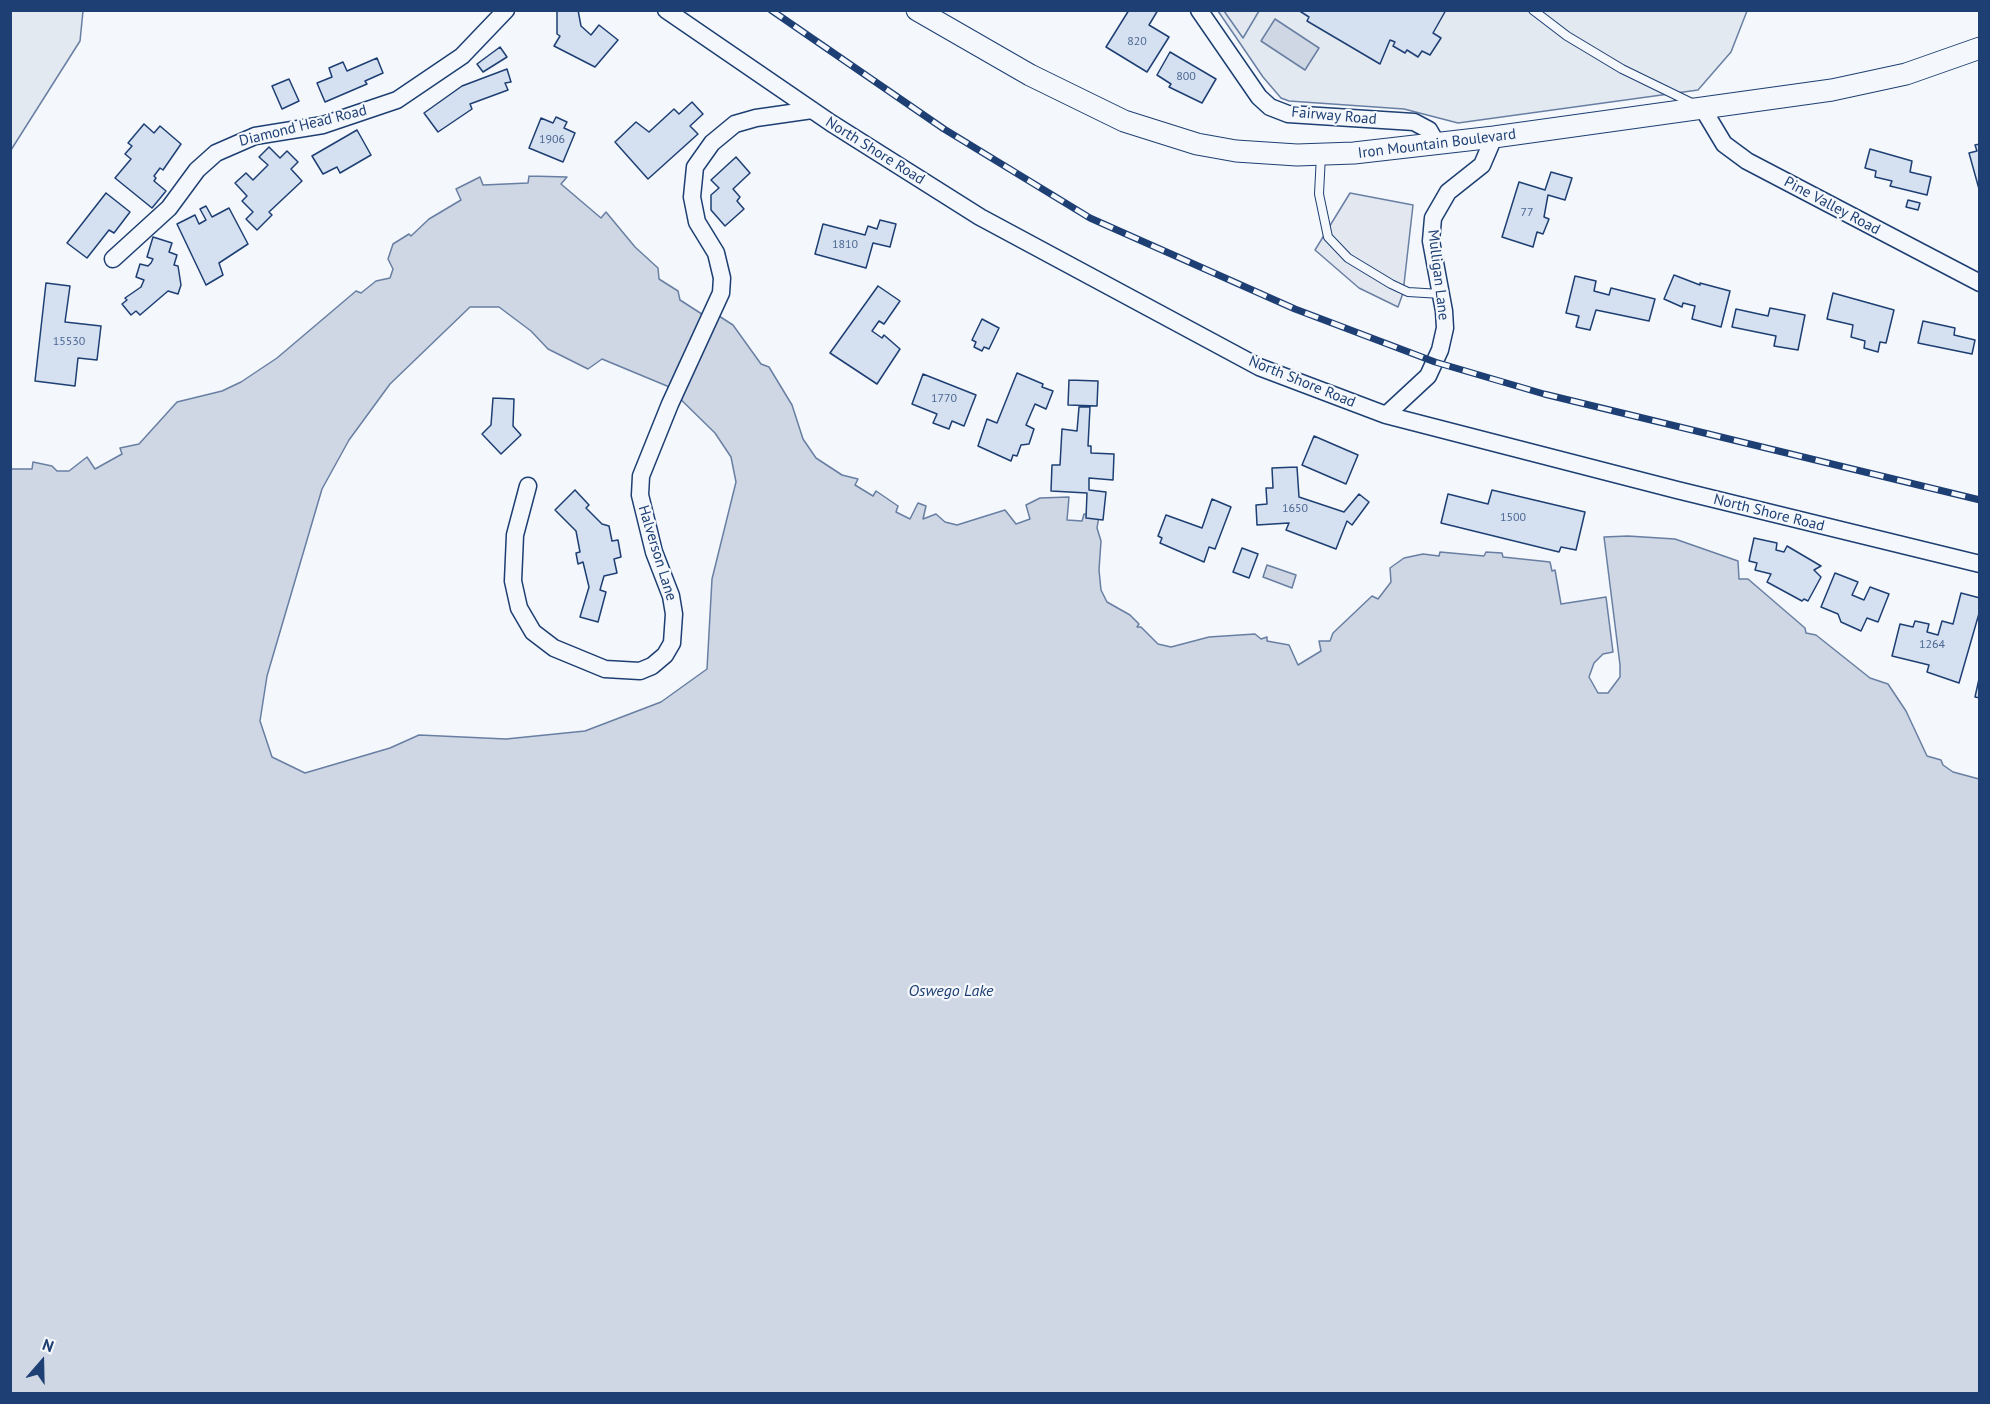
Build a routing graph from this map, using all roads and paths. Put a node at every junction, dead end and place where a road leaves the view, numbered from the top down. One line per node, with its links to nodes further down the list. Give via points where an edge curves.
1 (506, 10): 12 (street, Diamond Head Road, via 462,56 397,100 323,125 255,136 216,153 197,170 169,208)
2 (666, 10): 8 (street, North Shore Road)
3 (917, 10): 11 (street, Iron Mountain Boulevard, via 1030,75 1124,122 1236,151)
4 (1199, 10): 10 (street, Fairway Road, via 1259,97 1270,106 1288,114 1414,122 1429,130)
5 (1533, 10): 7 (lane, via 1622,69)
6 (1980, 48): 7 (street, Iron Mountain Boulevard, via 1862,84)
7 (1702, 109): 9 (street, Iron Mountain Boulevard); 13 (street, Pine Valley Road, via 1724,144 1747,161)
8 (812, 110): 15 (street, North Shore Road, via 980,217 1259,367); 16 (street, Halverson Lane, via 735,124 712,143 696,168 692,197 697,222 716,253 721,293 641,476 640,495 674,614 672,643 665,656 652,666 640,671 605,669 554,648 533,632 519,608 513,581 515,535)
9 (1494, 137): 10 (street, Iron Mountain Boulevard); 14 (street, Mulligan Lane, via 1486,159 1448,192 1432,218 1431,241)
10 (1437, 144): 11 (street, Iron Mountain Boulevard)
11 (1321, 155): 14 (lane, via 1319,194 1328,237 1348,258 1391,284 1408,292)
12 (112, 259)
13 (1980, 283)
14 (1441, 294): 15 (street, Mulligan Lane, via 1445,328 1435,362 1428,376)
15 (1386, 415): 17 (street, North Shore Road)
16 (528, 486)
17 (1980, 564)

